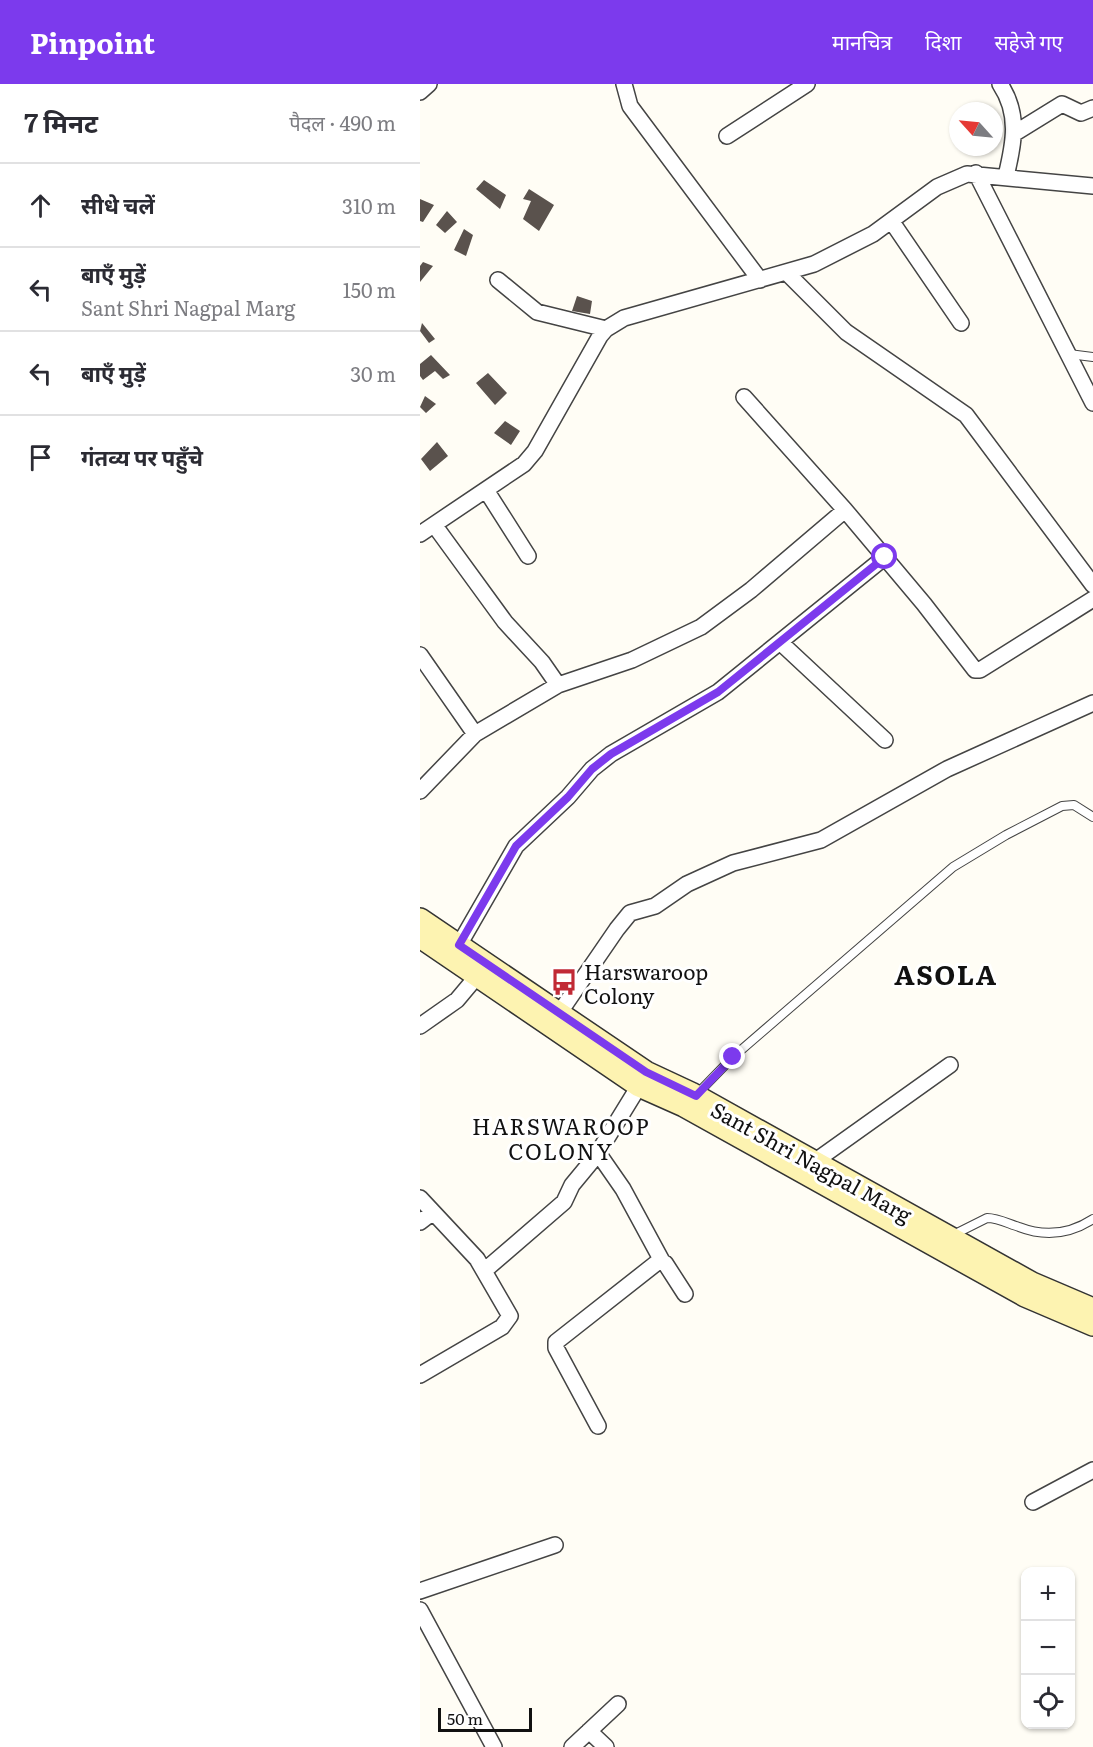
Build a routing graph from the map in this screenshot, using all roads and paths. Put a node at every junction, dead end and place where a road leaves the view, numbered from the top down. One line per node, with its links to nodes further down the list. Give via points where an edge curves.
1 (429, 84): 5 (street)
2 (624, 84): 15 (street, via 630,106)
3 (807, 84): 8 (street)
4 (1000, 84): 7 (street, via 1010,102)
5 (420, 92)
6 (1093, 108): 7 (street, via 1081,113 1062,104)
7 (1015, 133): 10 (street)
8 (727, 136)
9 (976, 173): 10 (street); 12 (street, via 937,187); 18 (street)
10 (1006, 176): 11 (street)
11 (1093, 186)
12 (892, 222): 13 (street, via 814,264); 16 (street)
13 (787, 273): 15 (street); 28 (street, via 846,332 966,415)
14 (498, 279): 17 (street, via 537,312)
15 (760, 280): 17 (street, via 644,311)
16 (961, 323)
17 (606, 329): 22 (street, via 535,451 512,474)
18 (1068, 354): 19 (lane); 21 (street)
19 (1093, 357)
20 (744, 397): 23 (street)
21 (1093, 403)
22 (486, 490): 24 (street); 26 (street)
23 (845, 510): 27 (street); 32 (street, via 701,627 632,660)
24 (435, 526): 25 (street); 32 (street, via 505,622)
25 (420, 534)
26 (528, 556)
27 (885, 557): 29 (street, via 977,670); 30 (street)
28 (1093, 585)
29 (1093, 599)
30 (781, 643): 35 (street); 40 (street, via 718,692 592,769 516,846)
31 (420, 655): 34 (street)
32 (558, 685): 34 (street)
33 (1093, 703): 42 (street, via 947,769 821,840 733,863 687,884 655,906 635,911 616,929)
34 (475, 734): 36 (street)
35 (885, 740)
36 (420, 791)
37 (1093, 818): 46 (lane, via 1074,805 1062,806 953,867 733,1057)
38 (420, 919): 40 (main road, Sant Shri Nagpal Marg)
39 (420, 937): 41 (main road, Sant Shri Nagpal Marg)
40 (459, 945): 42 (main road, Sant Shri Nagpal Marg)
41 (478, 975): 43 (street, via 457,1000); 45 (main road, Sant Shri Nagpal Marg)
42 (560, 1012): 46 (main road, Sant Shri Nagpal Marg, via 646,1072)
43 (420, 1026)
44 (950, 1065): 48 (street)
45 (639, 1086): 47 (street); 57 (main road, Sant Shri Nagpal Marg, via 684,1106 1025,1296)
46 (696, 1096): 48 (main road, Sant Shri Nagpal Marg)
47 (598, 1153): 53 (street, via 623,1189); 54 (street, via 561,1205)
48 (814, 1162): 52 (main road, Sant Shri Nagpal Marg)
49 (420, 1198): 50 (street)
50 (426, 1217): 54 (street, via 477,1259)
51 (1093, 1219): 52 (lane, via 1080,1227 1048,1234 987,1218)
52 (949, 1237): 56 (main road, Sant Shri Nagpal Marg, via 1032,1283)
53 (662, 1261): 55 (street); 59 (street, via 556,1341 556,1348)
54 (484, 1271): 58 (street, via 510,1313 508,1321)
55 (685, 1294)
56 (1093, 1309)
57 (1093, 1325)
58 (420, 1375)
59 (598, 1426)
60 (1093, 1470): 61 (street)
61 (1033, 1502)
62 (555, 1545): 63 (street)
63 (420, 1591)
64 (420, 1610): 67 (street)
65 (618, 1704): 66 (street)
66 (589, 1731): 68 (street); 69 (street)
67 (494, 1747)
68 (572, 1747)
69 (606, 1747)

